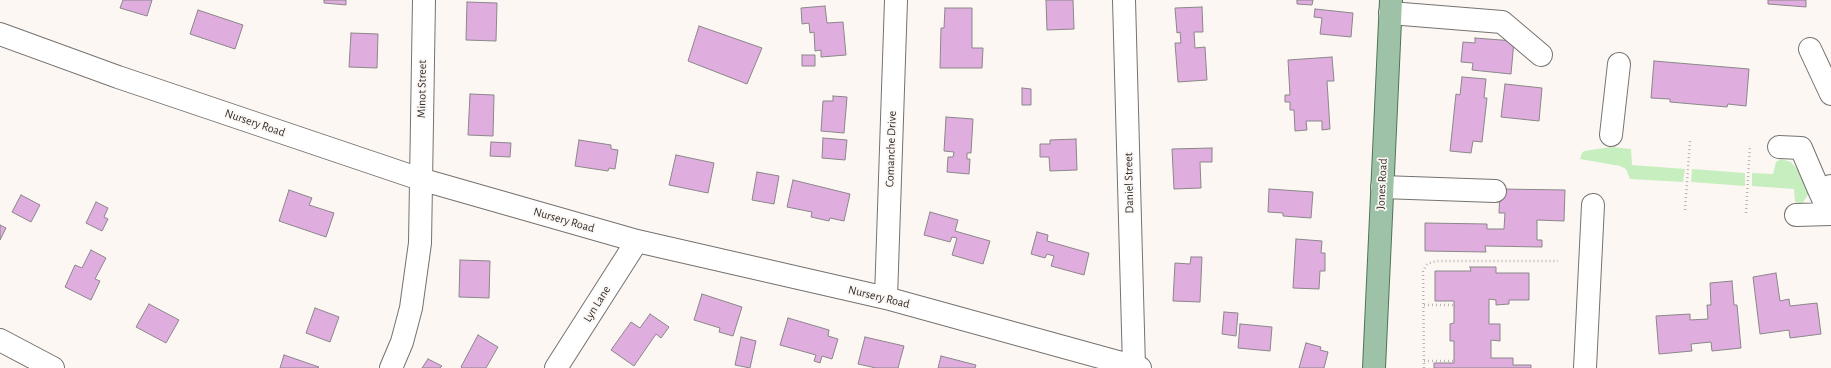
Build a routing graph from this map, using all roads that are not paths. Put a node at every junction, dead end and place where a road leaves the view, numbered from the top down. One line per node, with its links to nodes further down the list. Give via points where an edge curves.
1 (424, 0): 12 (street, Minot Street)
2 (896, 0): 20 (street, Comanche Drive)
3 (1124, 0): 22 (street, Daniel Street)
4 (1391, 6): 7 (street, via 1502,22); 13 (main road, Jones Road)
5 (0, 34): 12 (street, Nursery Road, via 126,80)
6 (1810, 49): 9 (street)
7 (1541, 55)
8 (1619, 64): 10 (street)
9 (1831, 94)
10 (1611, 135)
11 (1780, 147): 14 (street, via 1801,148)
12 (420, 179): 19 (street, Nursery Road); 24 (street, Minot Street, via 420,243 414,292 402,342)
13 (1382, 186): 15 (street); 26 (main road, Jones Road)
14 (1825, 188): 18 (street)
15 (1495, 191)
16 (1593, 205): 27 (street)
17 (1796, 215): 18 (street)
18 (1831, 215)
19 (637, 241): 20 (street, Nursery Road); 25 (street, Lyn Lane)
20 (886, 298): 22 (street, Nursery Road)
21 (0, 340): 23 (street)
22 (1137, 367)
23 (53, 368)
24 (391, 368)
25 (556, 368)
26 (1374, 368)
27 (1585, 368)

